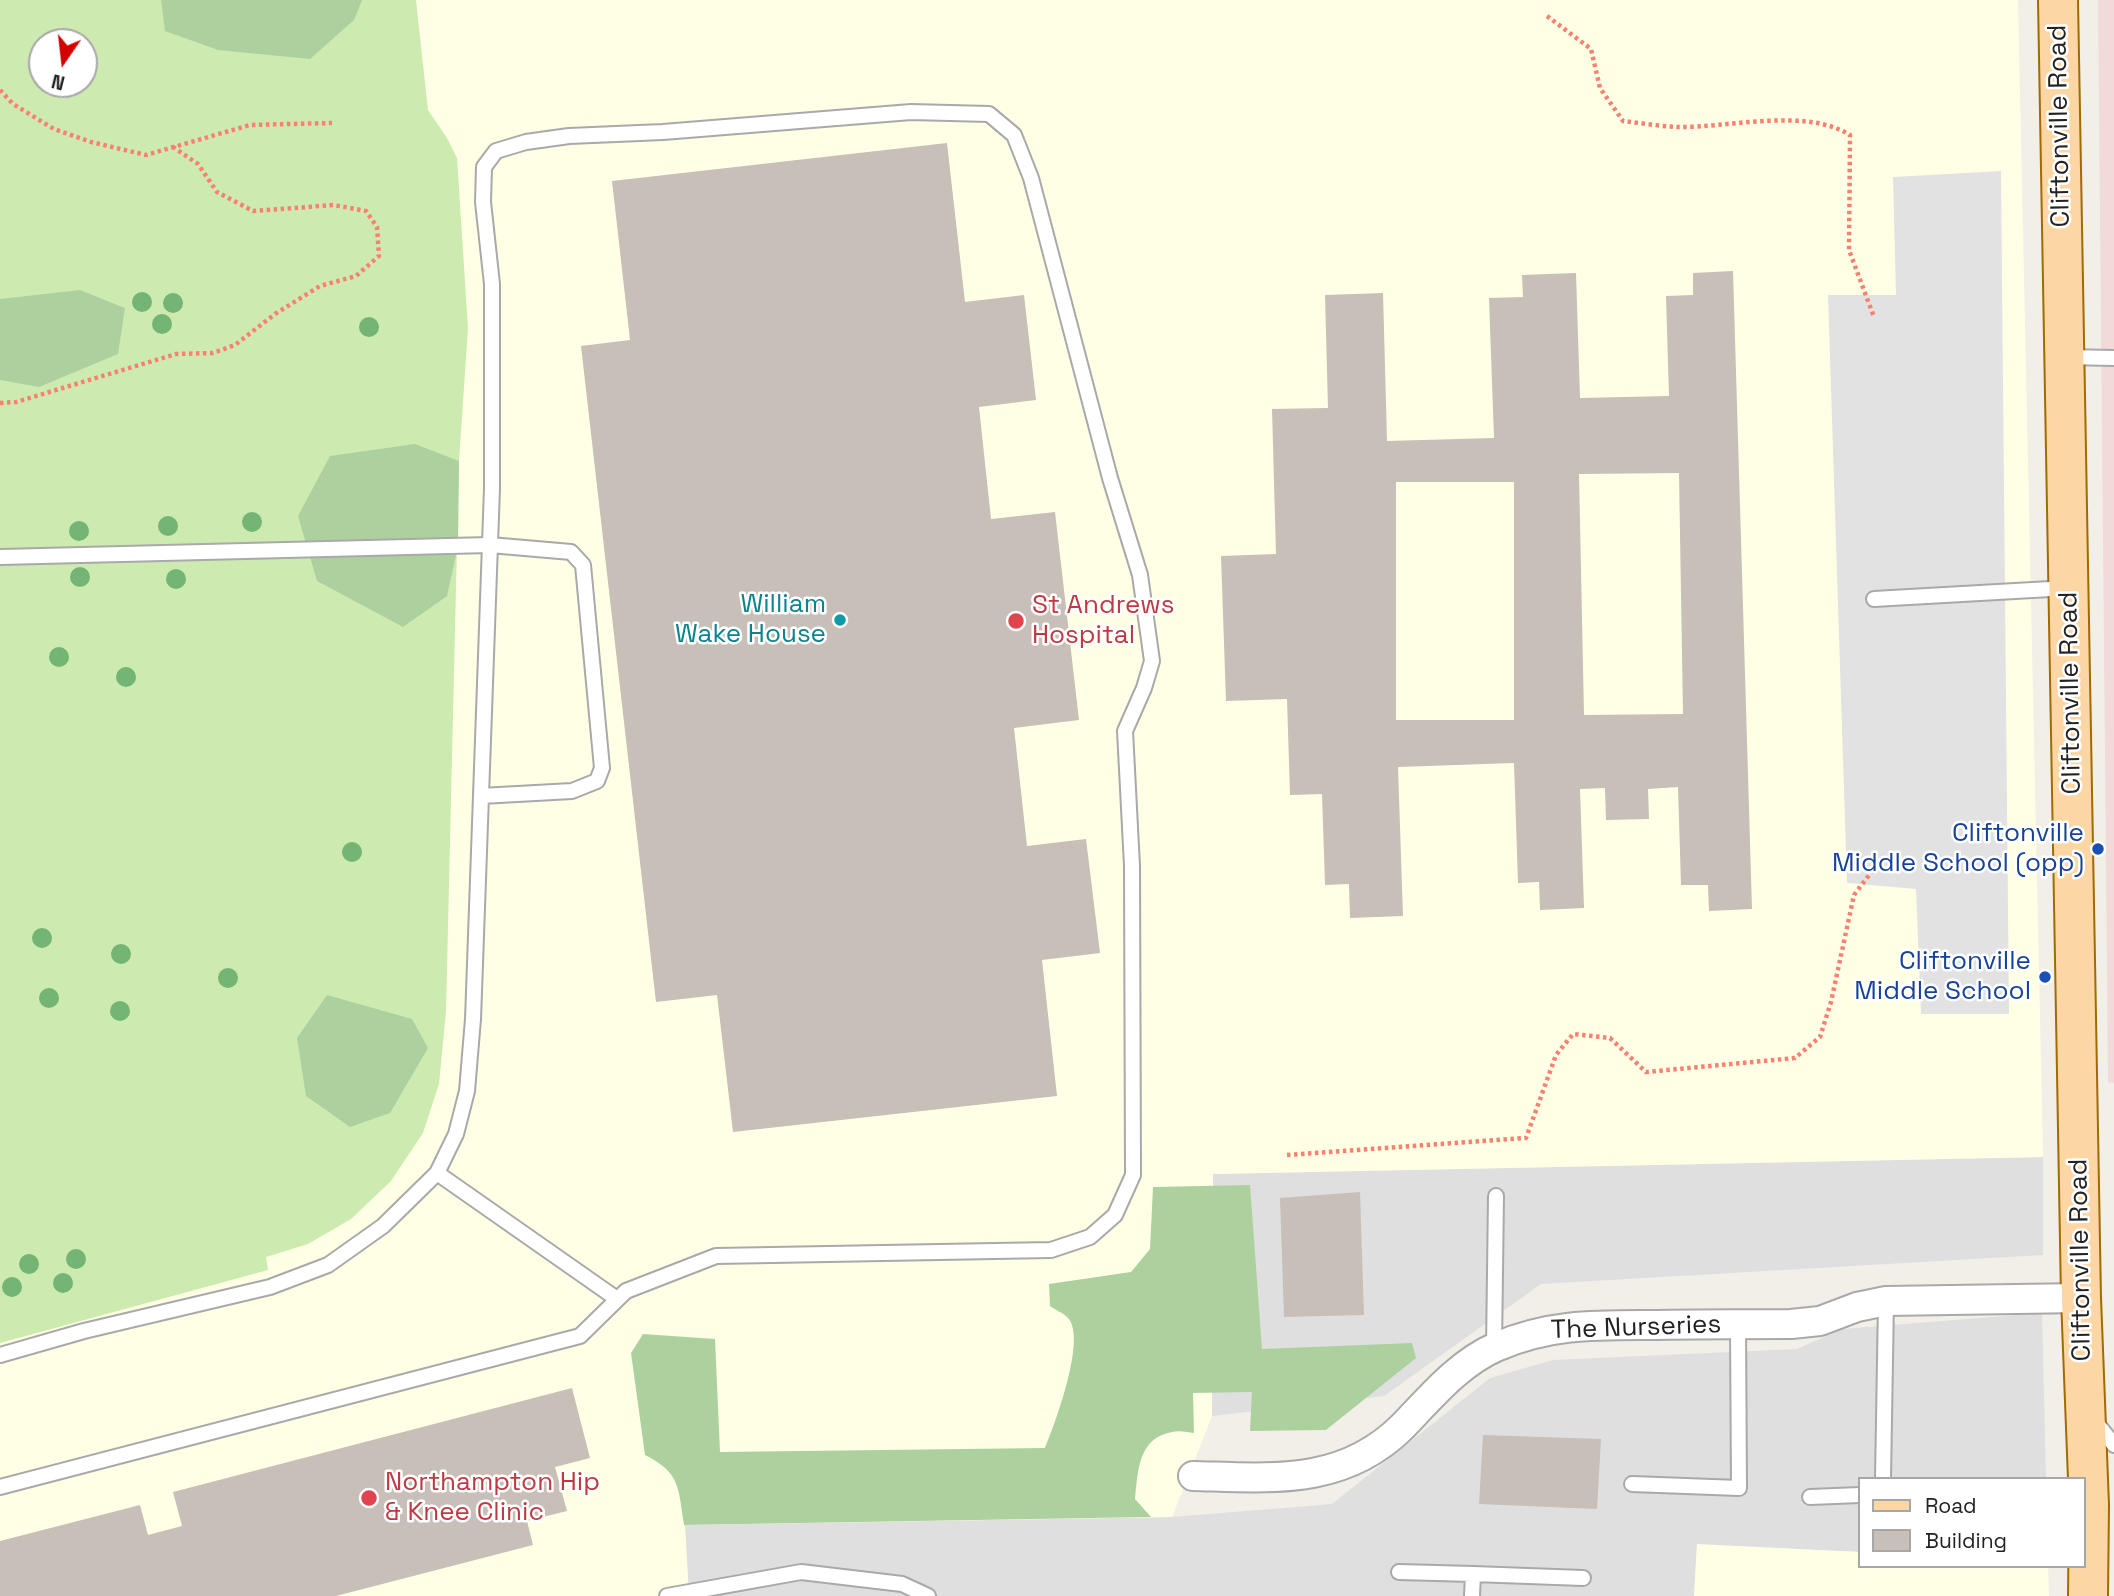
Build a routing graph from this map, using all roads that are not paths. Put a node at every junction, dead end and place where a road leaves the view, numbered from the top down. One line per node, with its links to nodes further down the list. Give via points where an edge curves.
1 (2059, 0): 2 (main road, Cliftonville Road)
2 (2064, 357): 3 (lane); 6 (main road, Cliftonville Road)
3 (2114, 358)
4 (490, 545): 5 (lane); 8 (lane); 8 (lane, via 571,552 583,565 602,768 597,780 572,791); 12 (lane, via 492,284 483,202 484,167 496,151 569,136 911,112 989,114 1014,135 1031,178 1118,509 1140,575 1152,661 1125,731 1132,866 1133,1174 1115,1215 1090,1237 1051,1250 716,1256 626,1291)
5 (0, 557)
6 (2069, 588): 7 (lane); 11 (main road, Cliftonville Road)
7 (1874, 599)
8 (481, 796): 9 (lane, via 467,1091 456,1134)
9 (437, 1173): 12 (lane); 16 (lane, via 383,1226 328,1265 270,1287)
10 (1496, 1196): 15 (lane)
11 (2081, 1298): 13 (street, The Nurseries); 17 (main road, Cliftonville Road)
12 (617, 1299): 22 (lane, via 580,1336)
13 (1885, 1301): 14 (street, The Nurseries, via 1821,1321); 20 (lane)
14 (1738, 1324): 15 (street, The Nurseries, via 1573,1325 1535,1332); 21 (lane, via 1739,1488)
15 (1494, 1348): 19 (street, The Nurseries, via 1471,1361 1370,1454 1343,1466 1278,1478)
16 (0, 1355)
17 (2085, 1409): 18 (lane); 31 (main road, Cliftonville Road, via 2095,1506)
18 (2114, 1446)
19 (1193, 1476)
20 (1883, 1477)
21 (1632, 1484)
22 (0, 1487)
23 (1858, 1495): 24 (lane)
24 (1810, 1497)
25 (1399, 1572): 26 (lane)
26 (1473, 1574): 27 (lane); 30 (lane)
27 (1583, 1578)
28 (667, 1596): 29 (lane, via 801,1572 902,1584)
29 (928, 1596)
30 (1472, 1596)
31 (2088, 1596)

